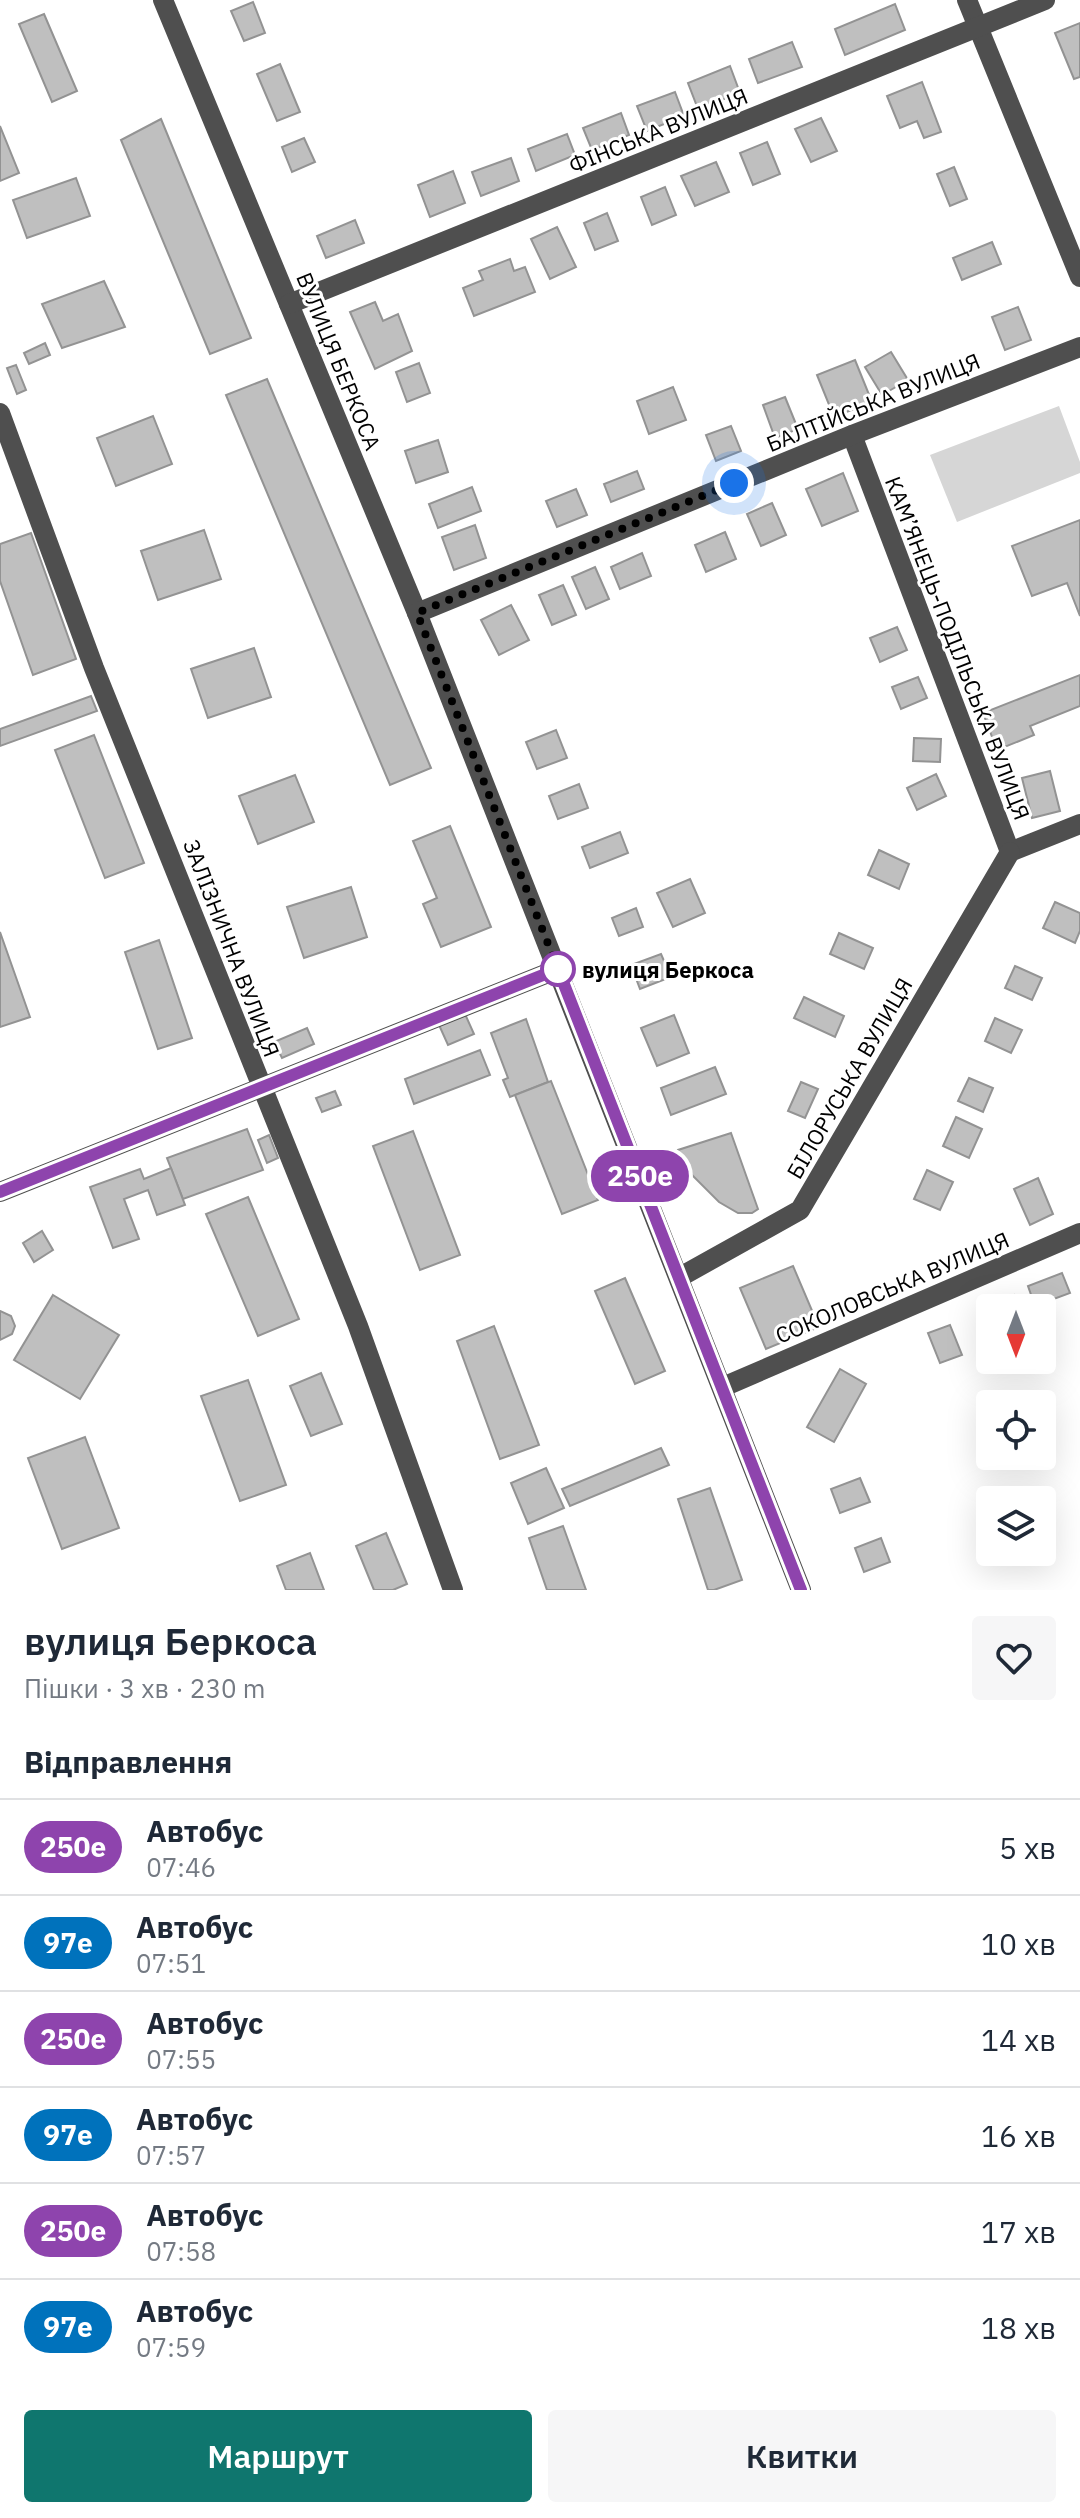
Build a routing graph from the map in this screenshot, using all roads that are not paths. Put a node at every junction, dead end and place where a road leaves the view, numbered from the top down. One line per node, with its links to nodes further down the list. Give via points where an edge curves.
1 (967, 0): 4 (street)
2 (1045, 0): 4 (street, ФІНСЬКА ВУЛИЦЯ)
3 (166, 1): 6 (street, ВУЛИЦЯ БЕРКОСА)
4 (978, 28): 5 (street); 6 (street, ФІНСЬКА ВУЛИЦЯ)
5 (1080, 277)
6 (289, 304): 10 (street, ВУЛИЦЯ БЕРКОСА)
7 (1080, 347): 9 (street, БАЛТІЙСЬКА ВУЛИЦЯ)
8 (0, 413): 14 (street, ЗАЛІЗНИЧНА ВУЛИЦЯ, via 94,668)
9 (852, 435): 10 (street, БАЛТІЙСЬКА ВУЛИЦЯ); 12 (street, КАМ’ЯНЕЦЬ-ПОДІЛЬСЬКА ВУЛИЦЯ)
10 (417, 613): 13 (street, ВУЛИЦЯ БЕРКОСА)
11 (1080, 824): 12 (street, КАМ’ЯНЕЦЬ-ПОДІЛЬСЬКА ВУЛИЦЯ)
12 (1010, 852): 17 (street, БІЛОРУСЬКА ВУЛИЦЯ, via 800,1210)
13 (558, 969): 14 (street); 17 (street, ВУЛИЦЯ БЕРКОСА)
14 (261, 1089): 15 (street); 19 (street, ЗАЛІЗНИЧНА ВУЛИЦЯ, via 358,1326)
15 (0, 1192)
16 (1080, 1233): 18 (street, СОКОЛОВСЬКА ВУЛИЦЯ)
17 (680, 1277): 18 (street, ВУЛИЦЯ БЕРКОСА)
18 (723, 1387): 20 (street, ВУЛИЦЯ БЕРКОСА)
19 (453, 1590)
20 (801, 1590)

